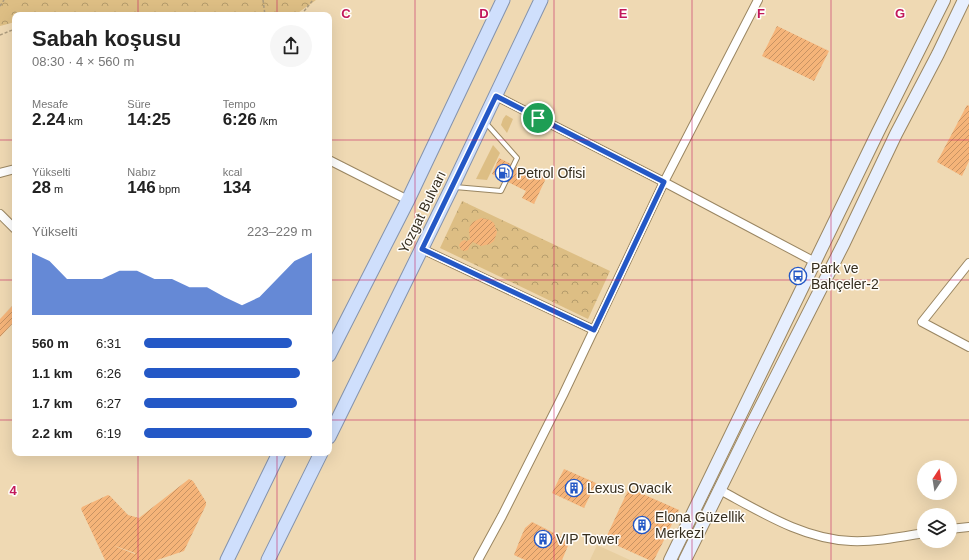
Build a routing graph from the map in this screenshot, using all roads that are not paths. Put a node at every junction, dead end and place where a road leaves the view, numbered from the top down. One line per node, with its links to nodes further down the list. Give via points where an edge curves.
1 (503, 0): 13 (main road, Yozgat Bulvarı)
2 (541, 0): 6 (main road, Yozgat Bulvarı)
3 (758, 0): 11 (street)
4 (944, 0): 17 (main road)
5 (964, 0): 25 (main road)
6 (496, 96): 7 (main road, Yozgat Bulvarı); 11 (street)
7 (484, 121): 12 (main road, Yozgat Bulvarı); 12 (lane, via 517,158 501,191)
8 (332, 162): 13 (street)
9 (12, 170): 10 (street)
10 (0, 173)
11 (664, 182): 17 (street); 19 (street)
12 (452, 187): 16 (main road, Yozgat Bulvarı)
13 (408, 200): 21 (main road, Yozgat Bulvarı)
14 (0, 214): 15 (street)
15 (12, 226)
16 (422, 249): 19 (street); 22 (main road, Yozgat Bulvarı)
17 (815, 262): 32 (main road)
18 (969, 263): 20 (street, via 922,322)
19 (594, 330): 31 (street, via 549,424)
20 (969, 347)
21 (332, 349)
22 (332, 431)
23 (278, 456): 29 (main road)
24 (320, 456): 30 (main road)
25 (720, 490): 28 (street, via 785,524 818,537 852,541); 33 (main road)
26 (969, 527): 27 (street)
27 (957, 529)
28 (917, 534)
29 (227, 560)
30 (268, 560)
31 (478, 560)
32 (670, 560)
33 (685, 560)

